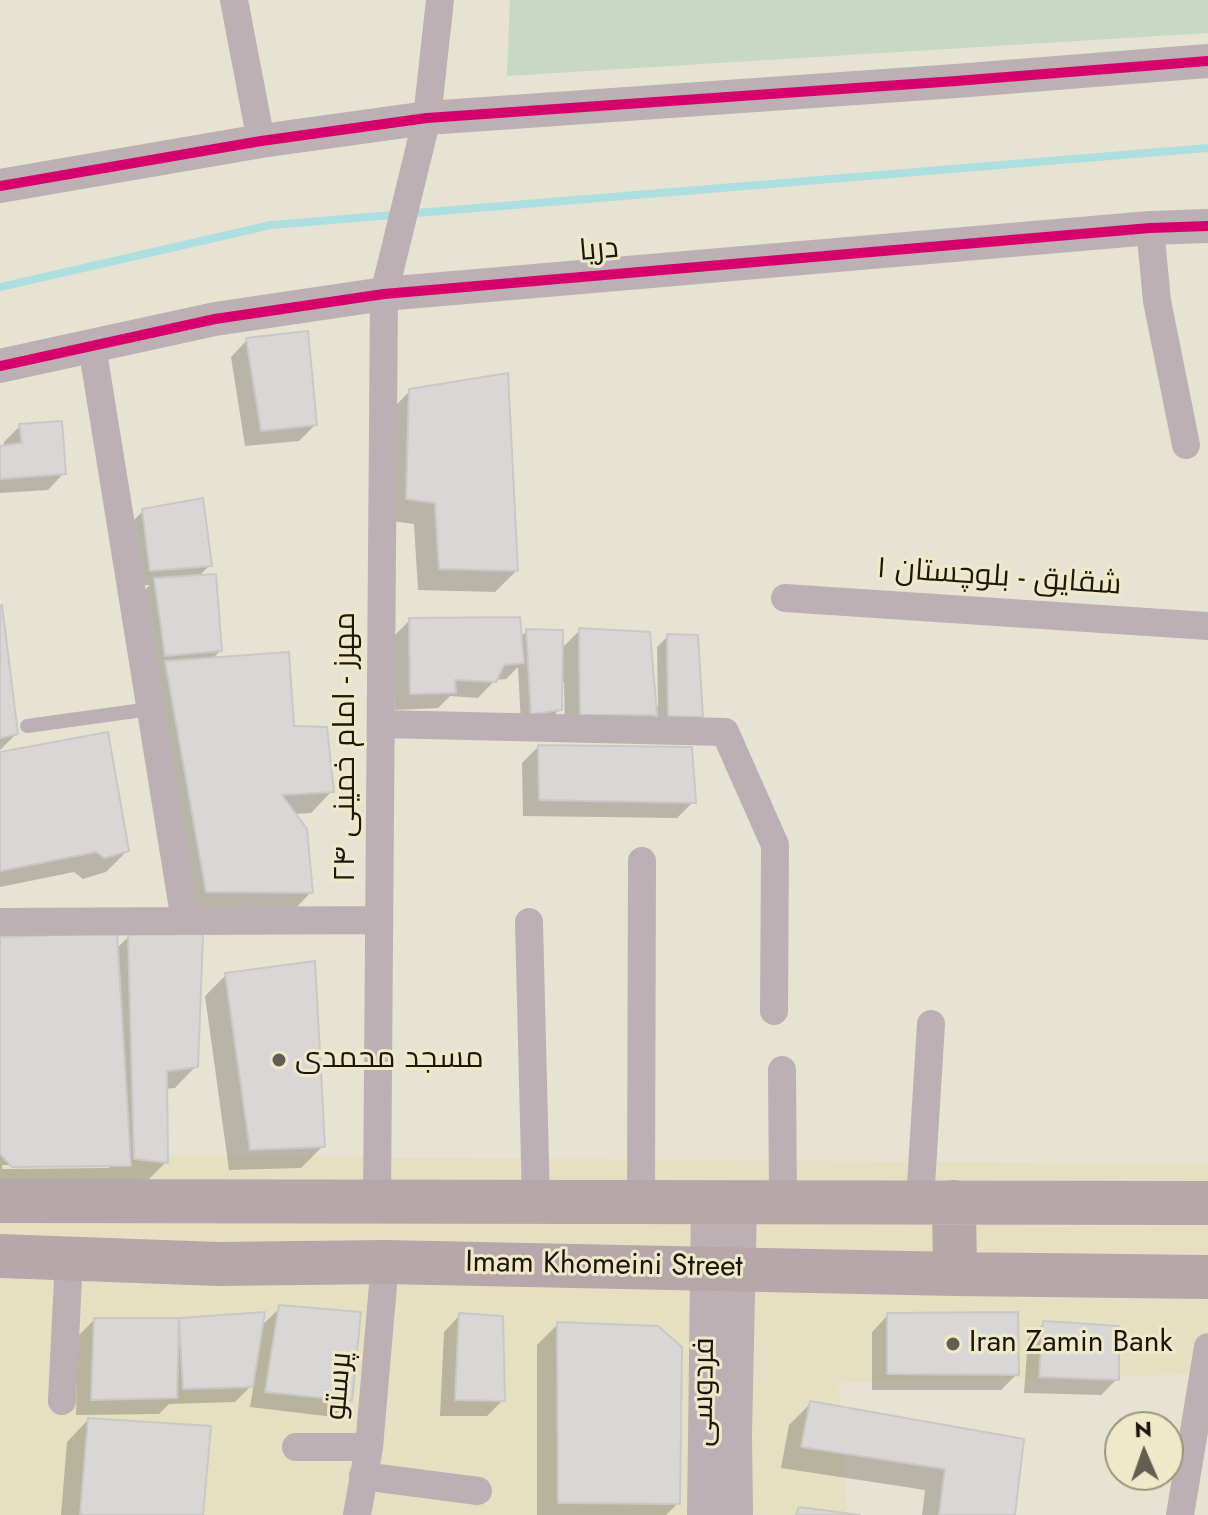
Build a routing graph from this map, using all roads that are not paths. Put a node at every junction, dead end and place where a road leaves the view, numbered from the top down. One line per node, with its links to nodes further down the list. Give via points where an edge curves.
1 (234, 0): 5 (street)
2 (440, 0): 4 (street, مهرز - امام خمینی ۲۴)
3 (1208, 61): 4 (street)
4 (427, 118): 5 (street); 9 (street, مهرز - امام خمینی ۲۴)
5 (261, 141): 6 (street)
6 (0, 186)
7 (1208, 226): 8 (street, دریا)
8 (1150, 228): 9 (street, دریا); 12 (street, via 1157,301)
9 (384, 294): 10 (street, دریا, via 215,319); 16 (street, مهرز - امام خمینی ۲۴)
10 (92, 346): 11 (street, دریا); 15 (street)
11 (0, 366)
12 (1186, 445)
13 (785, 598): 14 (street, شقایق - بلوچستان ۱)
14 (1208, 626)
15 (150, 709): 17 (lane); 20 (street)
16 (381, 724): 19 (street, مهرز - امام خمینی ۲۴); 23 (street, via 725,732 775,845)
17 (27, 726)
18 (642, 861): 29 (street)
19 (379, 920): 20 (street); 27 (street, مهرز - امام خمینی ۲۴)
20 (185, 921): 21 (street)
21 (0, 922)
22 (529, 922): 28 (street)
23 (774, 1011)
24 (931, 1024): 30 (street)
25 (782, 1070): 32 (street)
26 (0, 1201): 27 (main road, Imam Khomeini Street)
27 (377, 1201): 28 (main road, Imam Khomeini Street)
28 (536, 1202): 29 (main road, Imam Khomeini Street)
29 (641, 1202): 31 (main road, Imam Khomeini Street)
30 (937, 1202): 32 (main road, Imam Khomeini Street); 33 (main road, Imam Khomeini Street); 38 (main road)
31 (724, 1203): 32 (main road, Imam Khomeini Street); 37 (street)
32 (783, 1203)
33 (1208, 1203)
34 (0, 1256): 35 (main road, Imam Khomeini Street)
35 (69, 1258): 36 (main road, Imam Khomeini Street, via 218,1264); 41 (street)
36 (385, 1262): 37 (main road, Imam Khomeini Street); 43 (street, پرستو)
37 (723, 1268): 38 (main road, Imam Khomeini Street); 47 (street, فردوسی, via 704,1433); 48 (street, فردوسی)
38 (955, 1274): 39 (main road, Imam Khomeini Street)
39 (1208, 1277)
40 (1208, 1347): 49 (street)
41 (62, 1401)
42 (296, 1447): 43 (street)
43 (369, 1447): 44 (street, پرستو)
44 (363, 1476): 45 (street); 46 (street, پرستو)
45 (478, 1491)
46 (357, 1515)
47 (704, 1515)
48 (736, 1515)
49 (1180, 1515)

